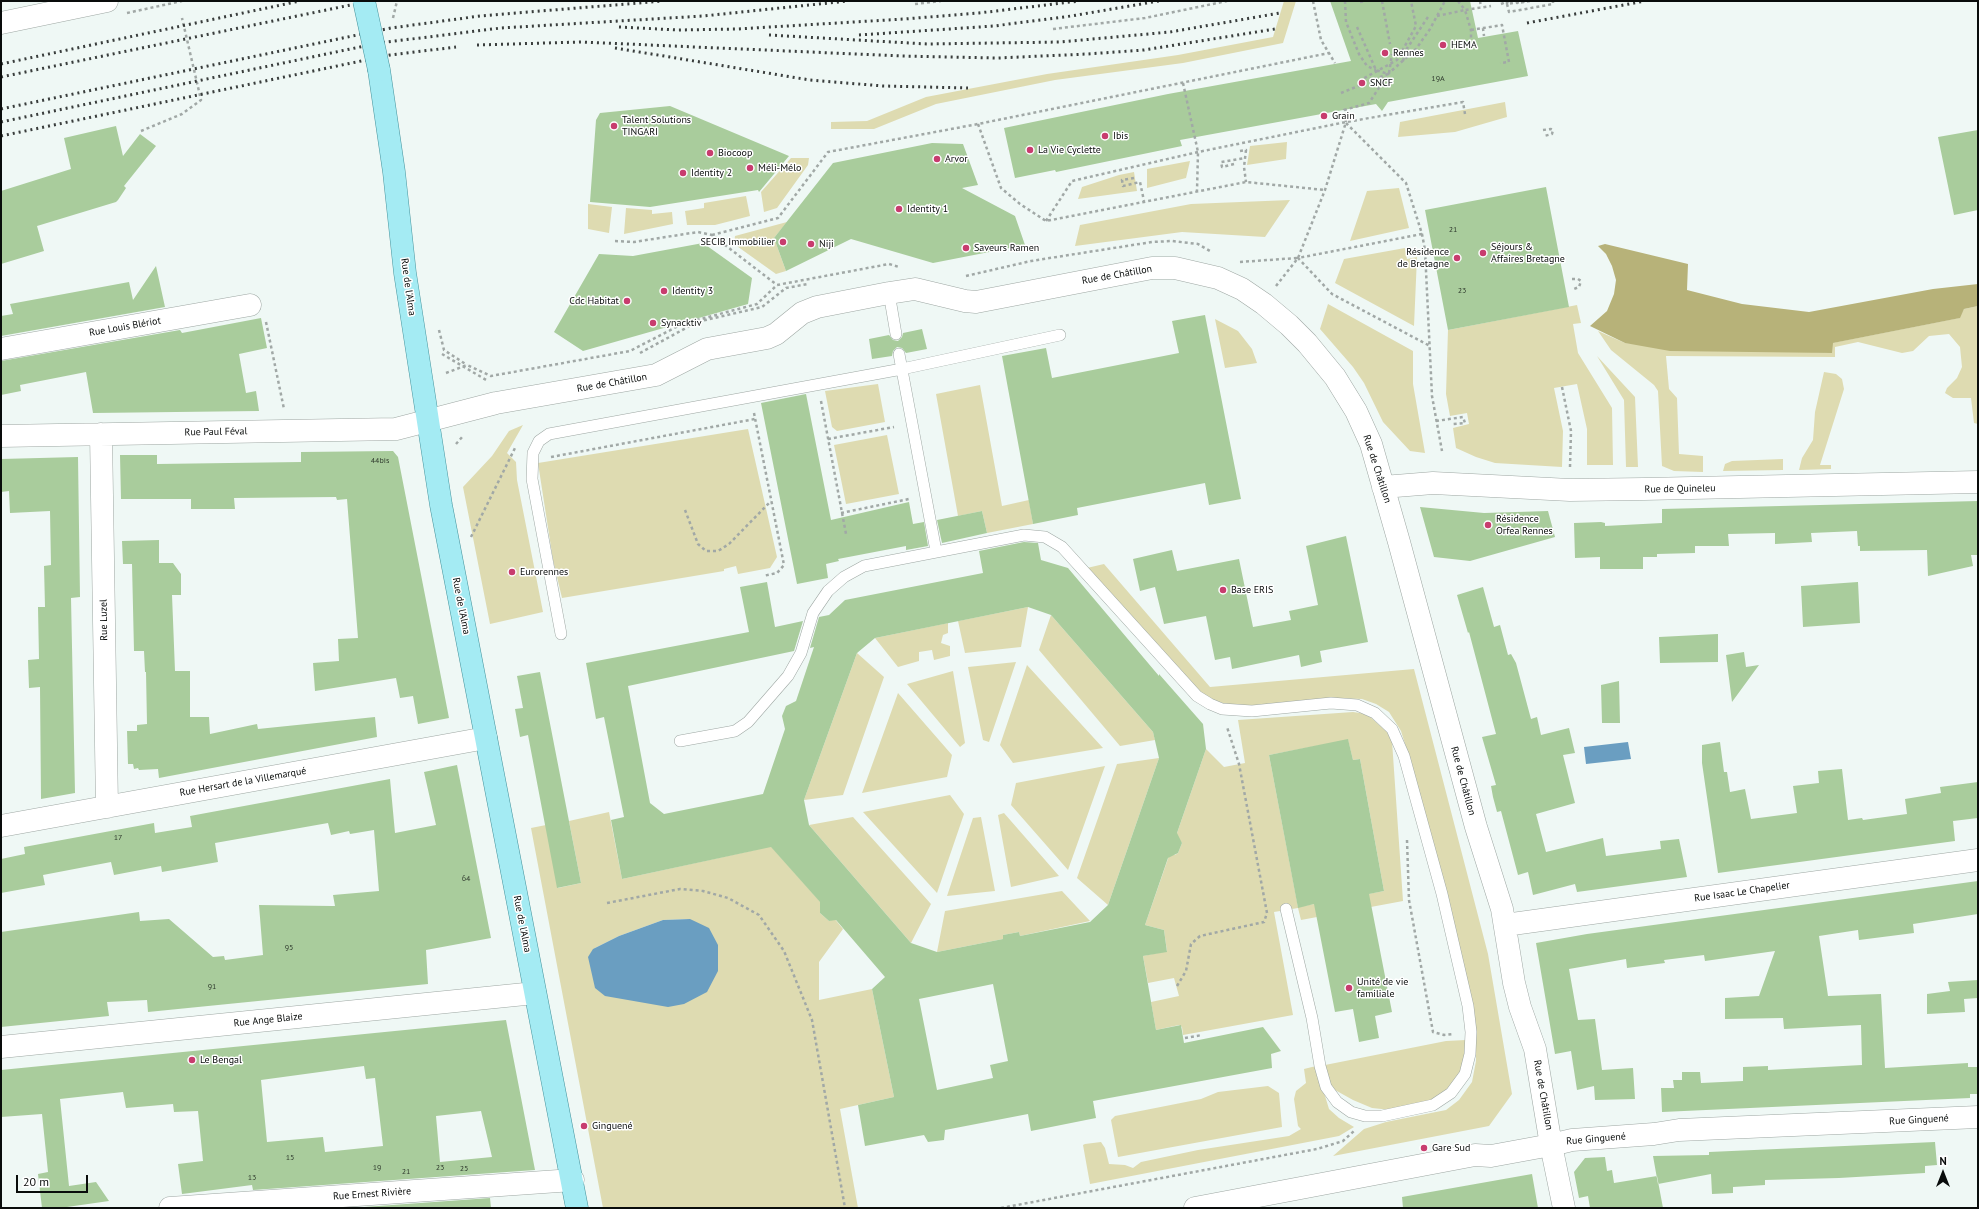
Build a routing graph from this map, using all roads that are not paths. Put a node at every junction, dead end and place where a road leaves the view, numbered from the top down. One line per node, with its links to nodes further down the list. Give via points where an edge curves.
1 (107, 1): 3 (street)
2 (364, 1): 11 (main road, Rue de l'Alma, bridge, via 379,70 405,273)
3 (9, 21)
4 (889, 293): 6 (lane); 11 (street, Rue de Châtillon, via 816,307 802,313 767,338 707,349 656,375 496,402); 15 (street, Rue de Châtillon, via 915,288 976,302 1152,268 1175,268 1218,278 1242,288 1289,325 1335,377 1356,410)
5 (250, 305): 8 (street, Rue Louis Blériot)
6 (896, 334)
7 (1060, 335): 10 (lane)
8 (1, 349)
9 (899, 354): 10 (lane)
10 (902, 369): 16 (lane); 17 (lane, via 549,434 539,441 533,453 532,479)
11 (429, 421): 12 (street, Rue Paul Féval, via 396,428); 18 (main road, Rue de l'Alma, via 434,465)
12 (101, 434): 13 (street, Rue Paul Féval); 20 (street, Rue Luzel)
13 (1, 436)
14 (1978, 482): 15 (street, Rue de Quineleu, via 1570,490 1433,483)
15 (1383, 487): 24 (street, Rue de Châtillon)
16 (936, 551): 19 (lane, via 864,566 844,577 828,591 813,613 801,653 788,676 748,722 735,731); 23 (lane, via 1024,535 1045,537 1062,547 1197,696 1222,709 1252,711 1331,703 1357,705 1375,713 1392,729 1404,756 1442,894 1468,1006 1470,1054 1465,1074 1452,1093 1433,1105 1382,1116 1365,1116 1351,1112 1337,1102 1326,1087)
17 (561, 634)
18 (486, 738): 20 (street, Rue Hersart de la Villemarqué); 25 (main road, Rue de l'Alma)
19 (680, 741)
20 (107, 807): 21 (street, Rue Hersart de la Villemarqué)
21 (1, 826)
22 (1978, 860): 24 (street, Rue Isaac Le Chapelier)
23 (1286, 910)
24 (1505, 925): 28 (street, Rue de Châtillon, via 1514,983 1534,1049)
25 (535, 993): 26 (street, Rue Ange Blaize); 29 (main road, Rue de l'Alma)
26 (1, 1047)
27 (1978, 1117): 28 (street, Rue Ginguené, via 1679,1130 1572,1140)
28 (1551, 1145): 32 (street, Rue Ginguené, via 1491,1156 1475,1155); 33 (street, Rue de Châtillon)
29 (574, 1180): 30 (street, Rue Ernest Rivière); 31 (main road, Rue de l'Alma)
30 (170, 1208)
31 (578, 1208)
32 (1195, 1208)
33 (1564, 1208)

